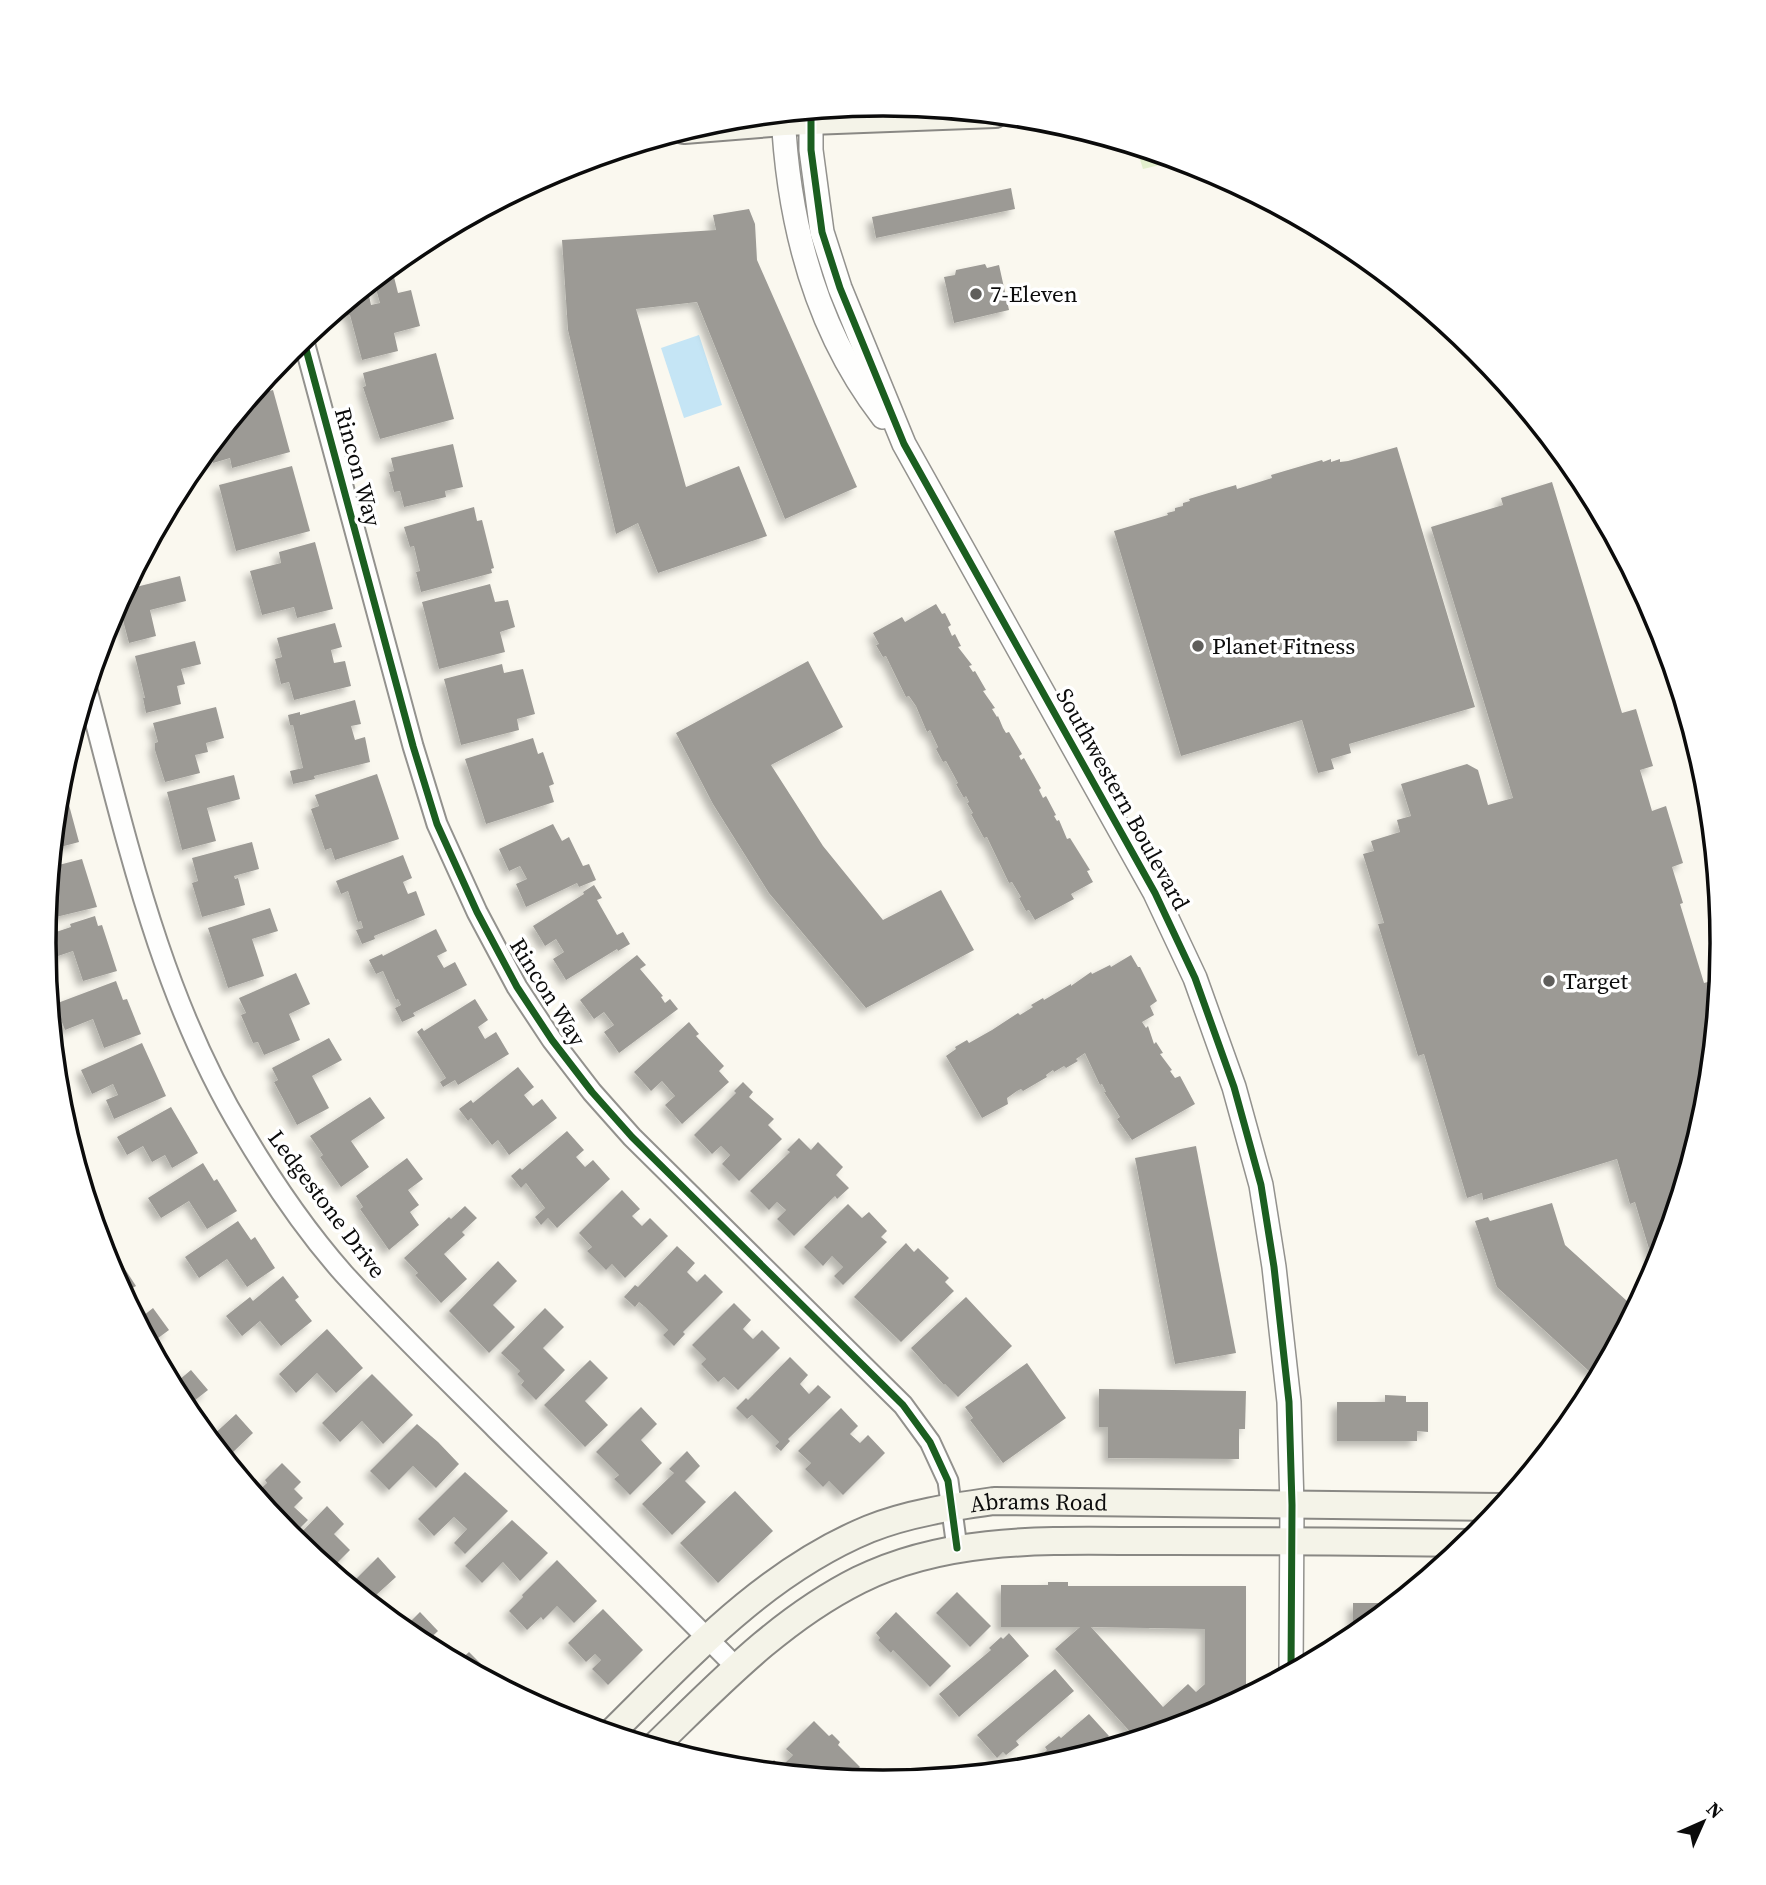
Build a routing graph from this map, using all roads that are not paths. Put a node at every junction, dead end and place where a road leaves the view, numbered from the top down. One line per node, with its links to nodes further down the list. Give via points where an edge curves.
1 (811, 119): 4 (street, Southwestern Boulevard, via 822,232)
2 (783, 122): 4 (street, Southwestern Boulevard, via 795,223 815,295 840,352)
3 (306, 350): 7 (street, Rincon Way, via 437,824 512,976 552,1040 632,1137 903,1405 930,1442 948,1481)
4 (904, 444): 6 (street, Southwestern Boulevard, via 1155,893 1195,978 1234,1087 1261,1185 1289,1402)
5 (91, 705): 14 (street, Ledgestone Drive, via 148,918 175,989 242,1131 288,1201 342,1272 401,1334)
6 (1292, 1505): 7 (main road, Abrams Road, via 994,1501); 8 (main road, Abrams Road); 9 (street, Southwestern Boulevard)
7 (952, 1507): 11 (street, Rincon Way); 12 (main road, Abrams Road, via 871,1528)
8 (1487, 1507)
9 (1291, 1541): 10 (main road, Abrams Road); 11 (main road, Abrams Road, via 1030,1542); 15 (street, Southwestern Boulevard)
10 (1451, 1543)
11 (957, 1548): 13 (main road, Abrams Road, via 893,1566)
12 (820, 1553): 13 (main road); 14 (main road, Abrams Road, via 758,1594)
13 (838, 1591): 16 (main road, Abrams Road, via 781,1629)
14 (708, 1638): 16 (street, Ledgestone Drive); 17 (main road, Abrams Road)
15 (1291, 1662)
16 (736, 1667): 18 (main road, Abrams Road)
17 (618, 1726)
18 (662, 1739)

